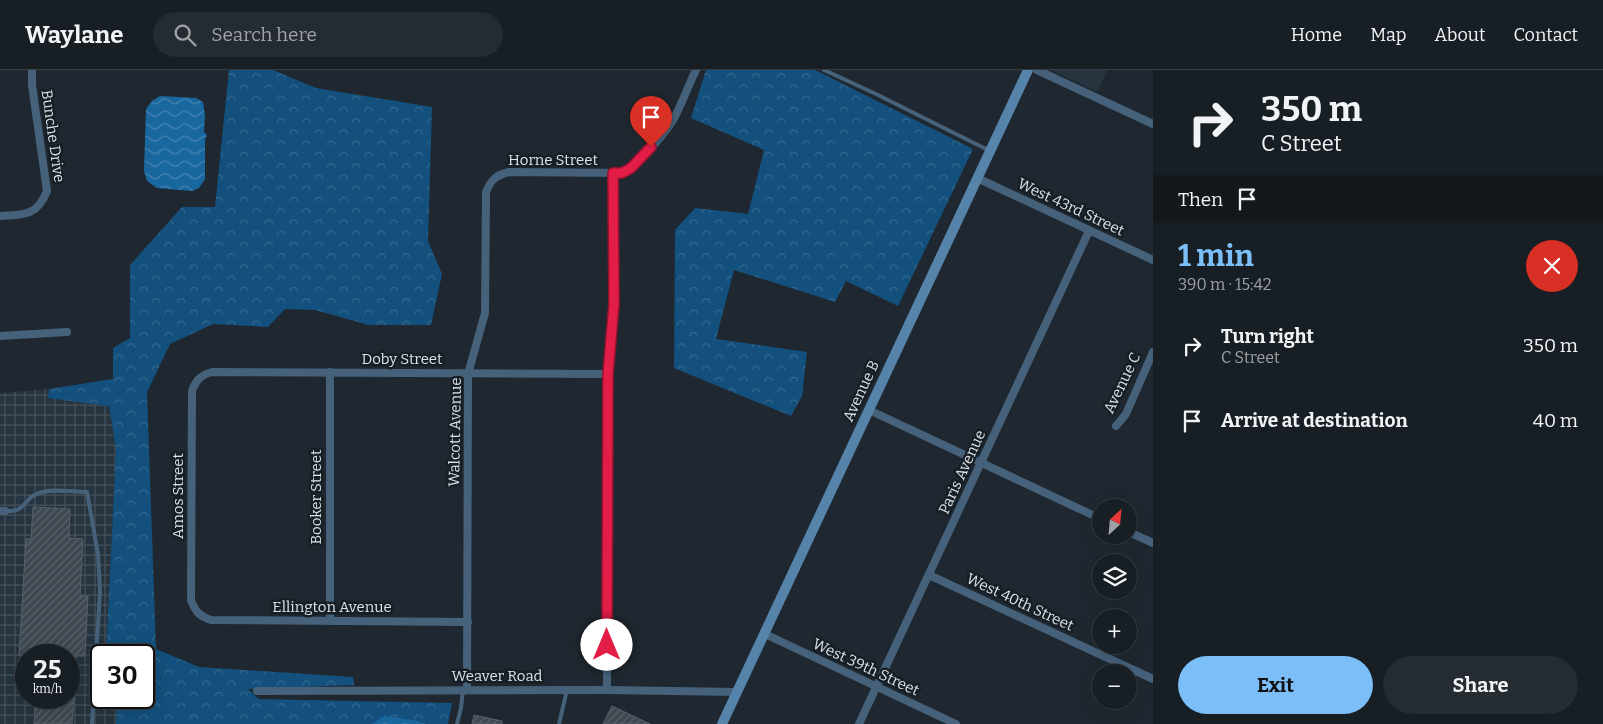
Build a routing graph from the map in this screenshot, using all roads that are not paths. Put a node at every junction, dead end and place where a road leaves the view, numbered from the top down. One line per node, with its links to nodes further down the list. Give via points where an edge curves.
1 (32, 70): 11 (street, Bunche Drive, via 46,191 33,211)
2 (696, 70): 8 (street, via 673,120 661,136 631,168)
3 (824, 70): 7 (lane)
4 (1028, 70): 7 (main road, Avenue B)
5 (1037, 70): 6 (street)
6 (1153, 124)
7 (990, 151): 10 (main road, Avenue B)
8 (613, 173): 9 (street, Horne Street, via 509,172); 19 (street, via 614,304)
9 (494, 178): 18 (street, Walcott Avenue, via 486,192 486,313)
10 (977, 178): 12 (street, West 43rd Street); 21 (main road, Avenue B)
11 (0, 216)
12 (1089, 231): 13 (street, West 43rd Street); 23 (street, Paris Avenue)
13 (1153, 260)
14 (67, 332): 15 (street)
15 (0, 336)
16 (1153, 352): 22 (street, Avenue C, via 1126,414)
17 (330, 372): 18 (street, Doby Street); 20 (street, Doby Street, via 212,372); 30 (street, Booker Street)
18 (468, 374): 19 (street, Doby Street); 31 (street, Walcott Avenue)
19 (608, 374): 38 (street)
20 (198, 379): 29 (street, Amos Street, via 192,391 192,600)
21 (869, 410): 23 (street); 32 (main road, Avenue B)
22 (1116, 426)
23 (981, 463): 25 (street); 28 (street, Paris Avenue)
24 (3, 511): 40 (lane, via 19,510 38,493 87,492 98,554 100,591)
25 (1092, 515)
26 (1138, 536): 27 (street)
27 (1153, 543)
28 (929, 575): 33 (street, West 40th Street); 34 (street, Paris Avenue)
29 (198, 613): 30 (street, Ellington Avenue, via 211,620)
30 (330, 621): 31 (street, Ellington Avenue)
31 (468, 622): 36 (street, Walcott Avenue)
32 (765, 634): 34 (street, West 39th Street); 39 (main road, Avenue B)
33 (1153, 679)
34 (876, 687): 44 (street, Paris Avenue); 45 (street, West 39th Street)
35 (257, 690): 36 (street, Weaver Road)
36 (465, 690): 37 (street, Weaver Road); 41 (lane)
37 (567, 690): 38 (street, Weaver Road); 42 (lane)
38 (606, 690): 39 (street, Weaver Road)
39 (737, 692): 43 (main road, Avenue B)
40 (92, 724)
41 (457, 724)
42 (559, 724)
43 (722, 724)
44 (859, 724)
45 (956, 724)

